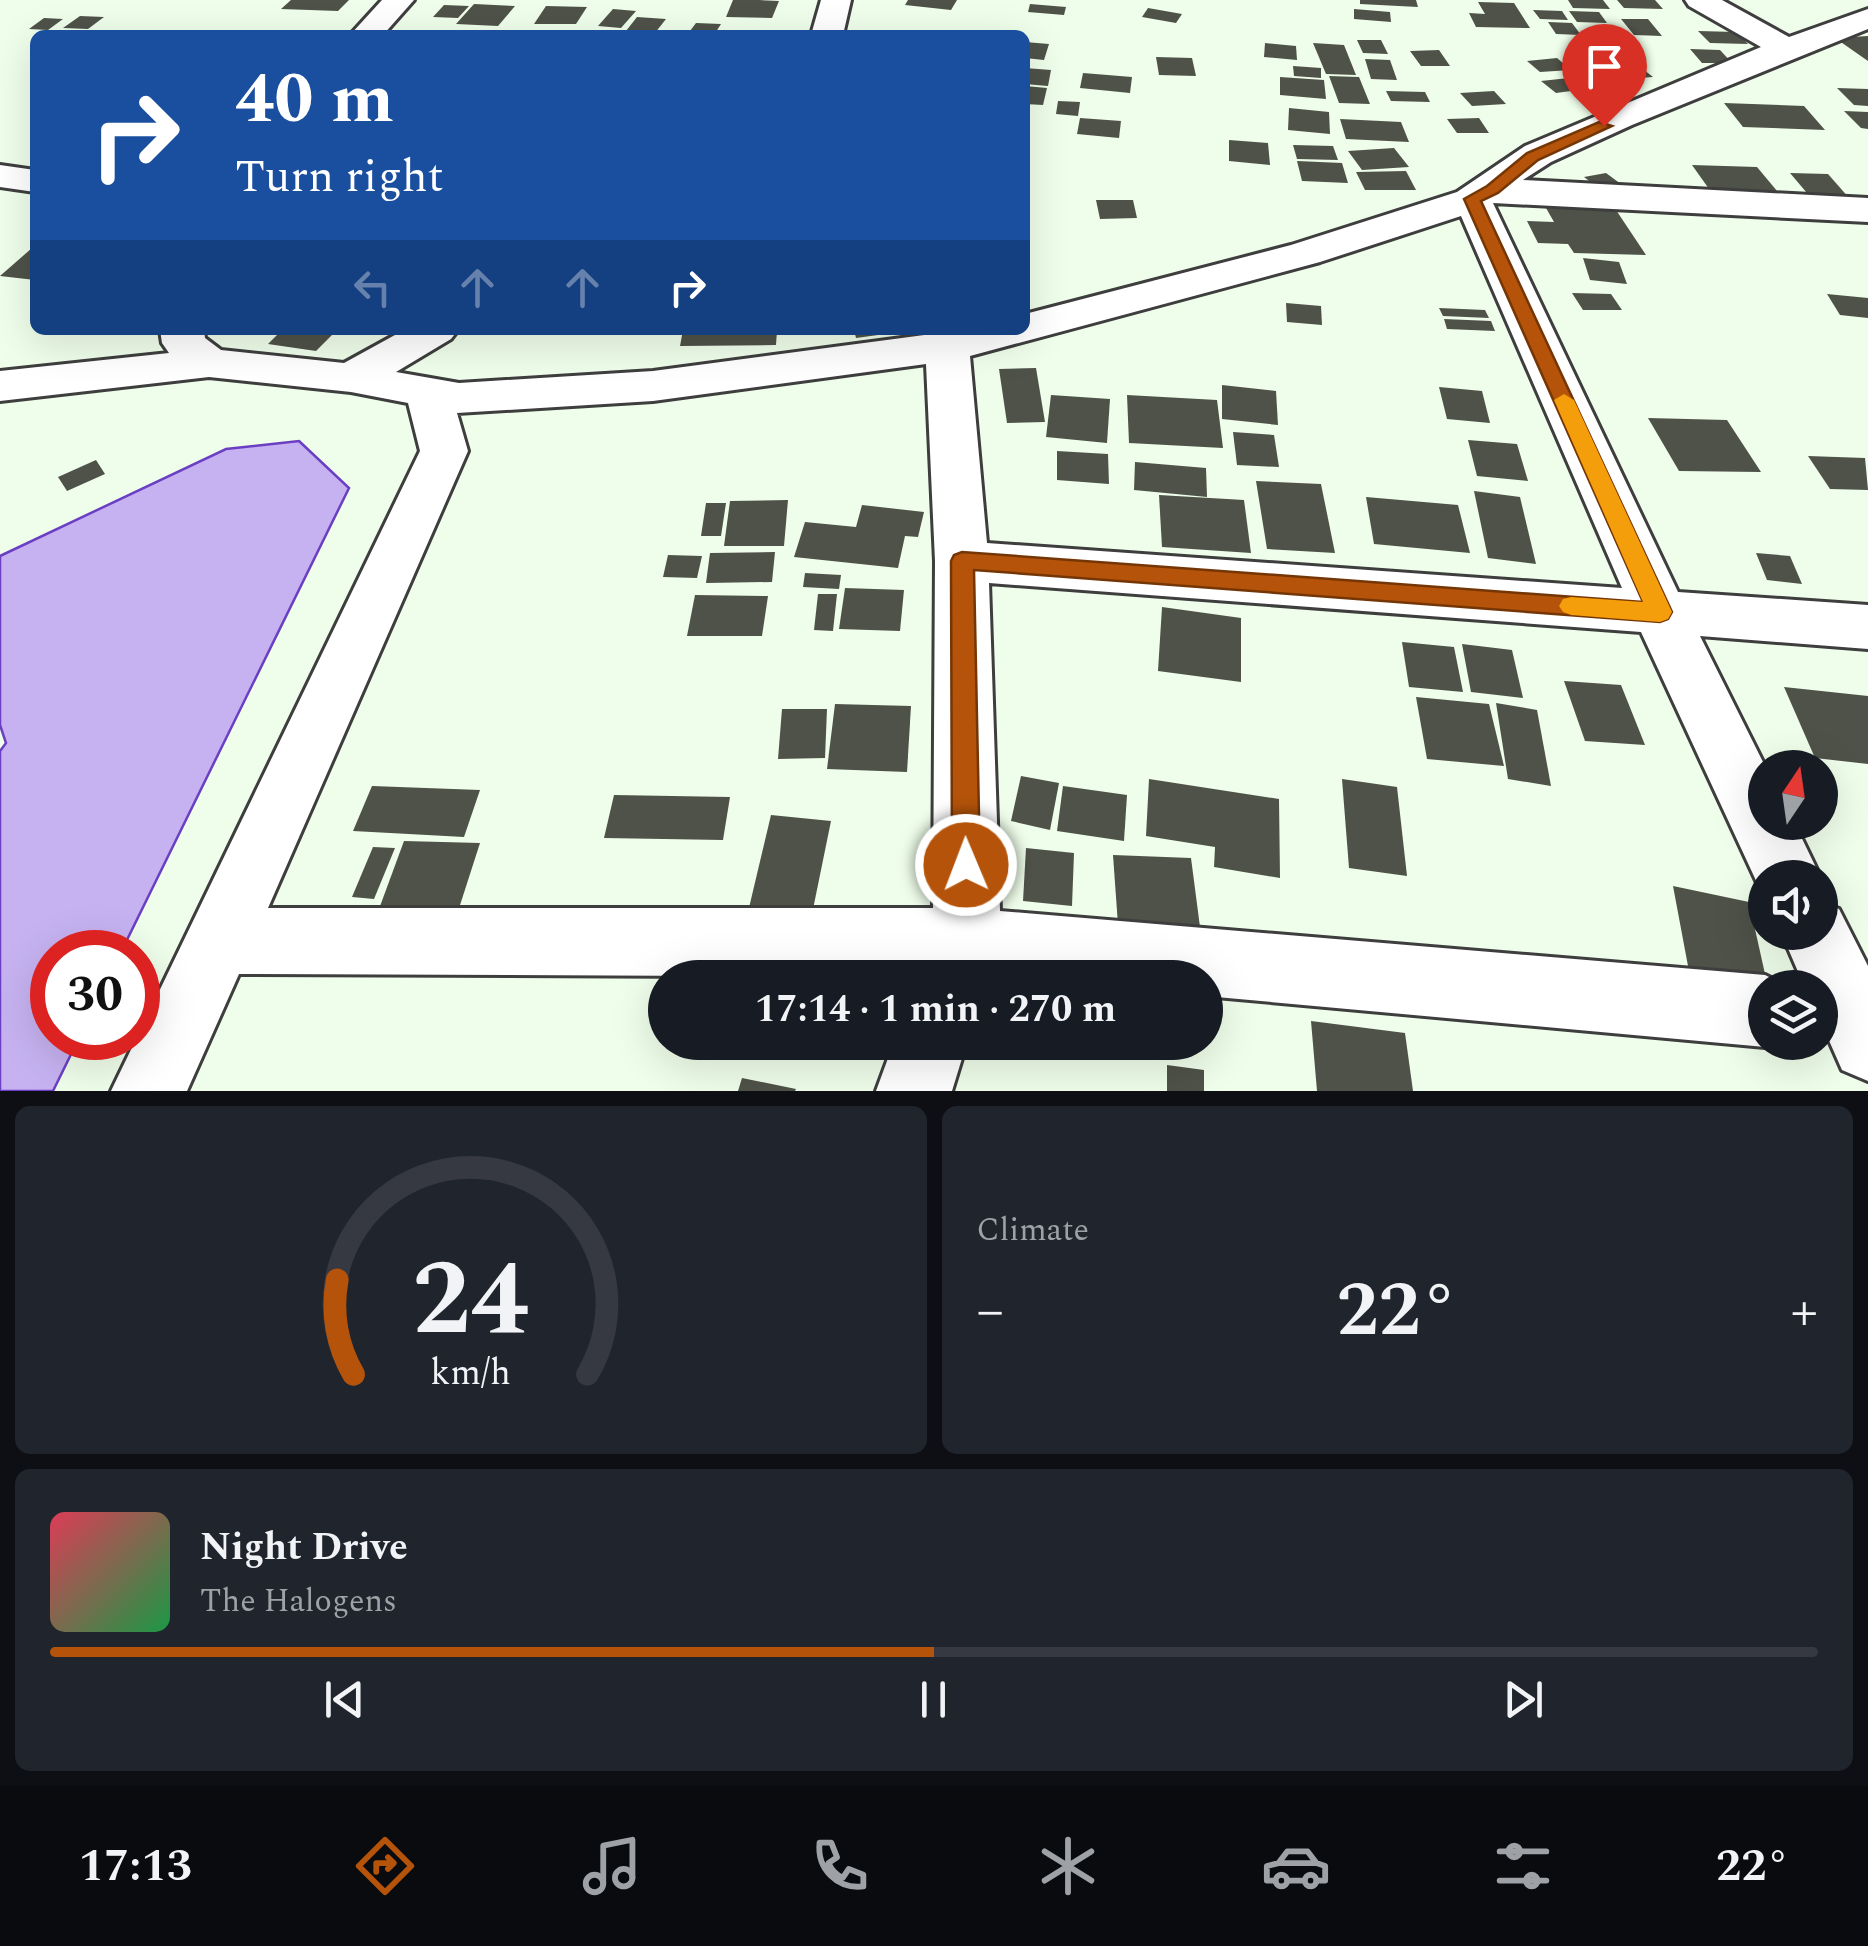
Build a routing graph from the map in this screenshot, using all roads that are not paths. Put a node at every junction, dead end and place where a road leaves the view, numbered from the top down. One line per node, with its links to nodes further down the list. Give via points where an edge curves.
1 (399, 0): 5 (street)
2 (836, 0): 6 (street)
3 (1700, 0): 7 (street)
4 (1868, 18): 7 (street)
5 (371, 30)
6 (828, 30)
7 (1786, 48): 10 (street, via 1532,156)
8 (0, 176): 9 (street)
9 (30, 180)
10 (1482, 194): 11 (street); 12 (street, via 1396,226); 21 (street)
11 (1868, 210)
12 (1030, 325)
13 (427, 335): 17 (street)
14 (994, 335): 16 (street)
15 (196, 347): 17 (street); 18 (street)
16 (946, 348): 19 (street, via 653,386 459,398); 20 (street)
17 (351, 378): 19 (street)
18 (0, 386)
19 (428, 393): 24 (street, via 444,451)
20 (962, 561): 21 (street); 26 (street)
21 (1660, 612): 22 (street); 23 (street)
22 (1868, 627)
23 (1779, 860)
24 (218, 941): 26 (street); 30 (street)
25 (1822, 950): 28 (street)
26 (960, 959): 27 (street)
27 (1748, 1010)
28 (1853, 1025)
29 (925, 1060): 31 (street)
30 (150, 1091)
31 (914, 1091)

